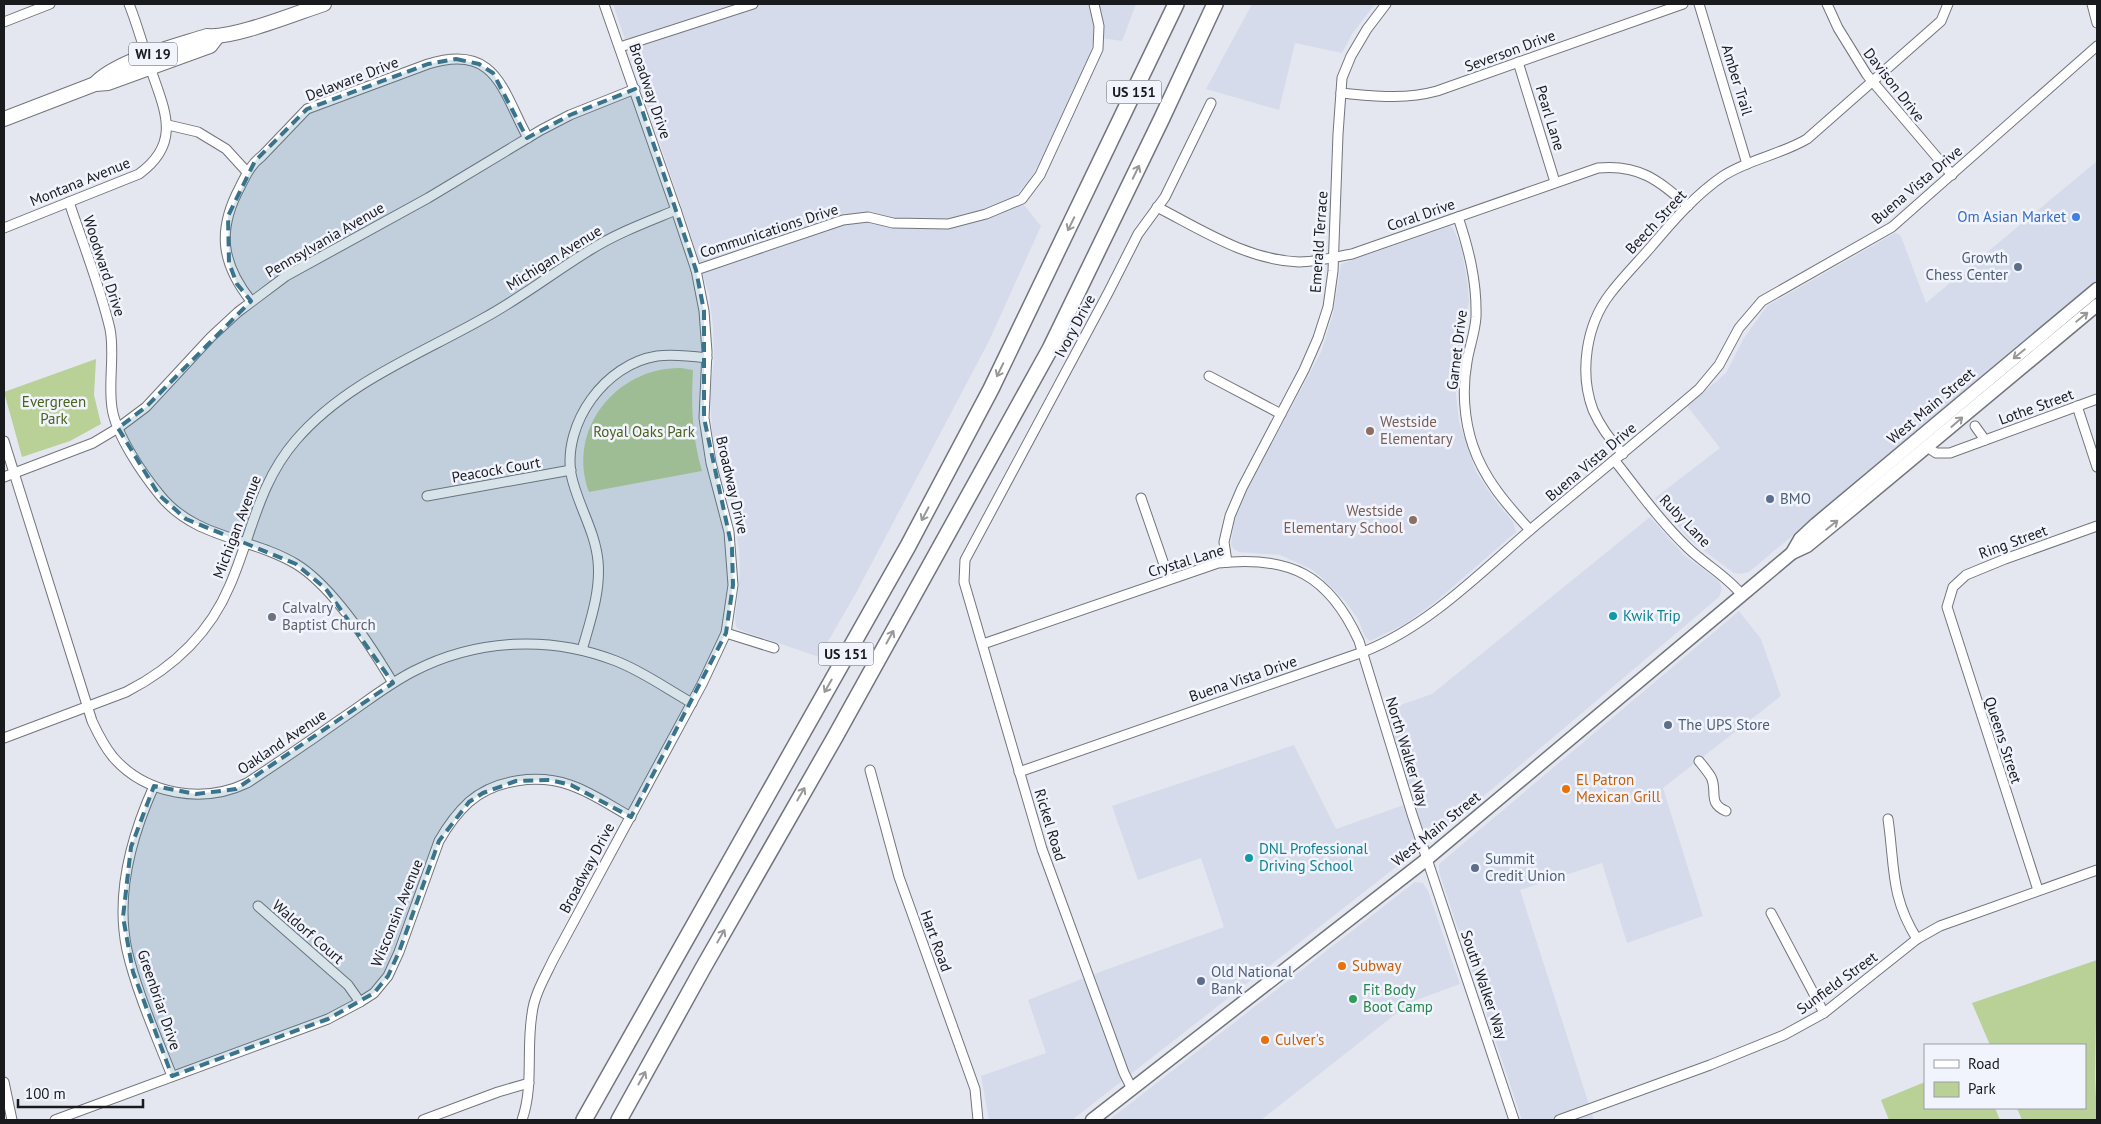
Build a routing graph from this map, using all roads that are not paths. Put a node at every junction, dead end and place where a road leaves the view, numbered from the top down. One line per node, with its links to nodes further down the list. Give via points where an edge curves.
1 (50, 4): 17 (street)
2 (129, 4): 21 (street, Montana Avenue)
3 (324, 4): 21 (main road, WI 19, via 262,25 217,37 207,36)
4 (604, 4): 20 (street, Broadway Drive)
5 (753, 4): 20 (street)
6 (1094, 4): 43 (street, Communications Drive, via 1099,26 1098,49 1040,175 1022,199 977,217 948,224 893,223 868,217 843,220)
7 (1165, 4): 34 (highway)
8 (1176, 4): 34 (highway, US 151)
9 (1215, 4): 24 (highway, US 151)
10 (1222, 4): 24 (highway)
11 (1386, 4): 26 (street, Emerald Terrace, via 1351,56 1342,78)
12 (1683, 4): 22 (street, Severson Drive)
13 (1700, 4): 31 (street, Amber Trail)
14 (1826, 4): 23 (street, Davison Drive, via 1853,55)
15 (1948, 4): 23 (street, Beech Street, via 1941,21)
16 (2092, 4): 18 (street)
17 (4, 22)
18 (2097, 23)
19 (2097, 46): 33 (street, Buena Vista Drive)
20 (620, 48): 25 (street, Broadway Drive)
21 (149, 62): 28 (main road, WI 19, via 104,74 95,84); 29 (street, Montana Avenue)
22 (1518, 62): 26 (street, Severson Drive, via 1420,96 1379,97); 35 (street, Pearl Lane)
23 (1872, 82): 31 (street, Beech Street, via 1807,139); 33 (street, Davison Drive)
24 (1176, 88): 107 (highway, US 151, one-way to 24, via 1050,349)
25 (634, 89): 30 (street, Pennsylvania Avenue, via 570,115); 39 (street, Broadway Drive)
26 (1341, 93): 42 (street, Emerald Terrace)
27 (1211, 103): 38 (street, Ivory Drive)
28 (4, 119)
29 (168, 125): 32 (street, via 198,132 226,149); 36 (street, Montana Avenue, via 165,143 152,164 128,180)
30 (528, 138): 32 (street, Delaware Drive, via 493,73 470,60 448,58 307,109); 45 (street, Pennsylvania Avenue, via 428,198 303,265)
31 (1747, 164): 37 (street, Beech Street, via 1724,176)
32 (248, 172): 45 (street, Delaware Drive, via 228,216 226,250 237,284)
33 (1952, 175): 57 (street, Buena Vista Drive, via 1892,227 1762,301 1739,328 1704,383)
34 (1092, 180): 106 (highway, US 151, one-way to 106, via 991,390 908,546)
35 (1555, 182): 37 (street, Coral Drive, via 1598,168 1617,166 1638,170 1658,180); 40 (street, Coral Drive)
36 (69, 202): 41 (street, Montana Avenue); 53 (street, Woodward Drive, via 106,312 110,332 112,408)
37 (1688, 206): 57 (street, Beech Street, via 1609,295 1588,339 1586,363 1593,410 1608,438)
38 (1157, 207): 42 (street, Coral Drive, via 1216,238 1256,254 1300,262); 70 (street, Ivory Drive, via 1138,234)
39 (676, 210): 43 (street, Broadway Drive); 67 (street, Michigan Avenue, via 618,234 486,317 375,377 331,406 295,441 271,475)
40 (1458, 217): 42 (street, Coral Drive, via 1352,254); 66 (street, Garnet Drive, via 1475,282 1476,320 1465,385 1468,429 1481,466 1494,488)
41 (4, 228)
42 (1333, 257): 51 (street, Emerald Terrace, via 1328,307 1318,338)
43 (696, 270): 47 (street, Broadway Drive, via 704,311)
44 (2097, 289): 68 (main road, West Main Street, one-way to 68, via 1816,524 1800,539)
45 (251, 301): 53 (street, Pennsylvania Avenue, via 211,337 146,407)
46 (2097, 305): 56 (main road, West Main Street, one-way to 46)
47 (707, 358): 60 (street, via 657,356 628,367 602,386 588,402 576,426); 74 (street, Broadway Drive, via 704,418 711,463 732,548 733,585)
48 (1209, 376): 51 (street)
49 (2097, 399): 50 (street, Lothe Street)
50 (2077, 406): 54 (street, Lothe Street); 59 (street)
51 (1281, 414): 69 (street, Emerald Terrace, via 1230,516 1224,542)
52 (1975, 426): 54 (street, Lothe Street)
53 (118, 428): 61 (street, Pennsylvania Avenue, via 93,444); 67 (street, Woodward Drive, via 159,495 174,510 203,528)
54 (1985, 440): 56 (street, Lothe Street, via 1944,454)
55 (4, 441): 61 (street, Oakland Avenue)
56 (1927, 447): 68 (main road, West Main Street, one-way to 56, via 1807,546)
57 (1623, 454): 58 (street, Buena Vista Drive)
58 (1615, 461): 66 (street, Buena Vista Drive); 72 (street, Ruby Lane, via 1688,548 1724,576)
59 (2097, 467)
60 (571, 470): 63 (street, Peacock Court); 77 (street, via 594,537 598,562 598,585)
61 (14, 474): 62 (street, Pennsylvania Avenue); 81 (street, Oakland Avenue)
62 (4, 477)
63 (427, 496)
64 (1141, 498): 71 (street)
65 (2097, 526): 73 (street, Ring Street, via 1978,570 1957,582)
66 (1530, 530): 78 (street, Buena Vista Drive, via 1424,620 1403,634)
67 (244, 544): 79 (street, Woodward Drive, via 296,564 326,589); 81 (street, Michigan Avenue, via 222,603 180,656 146,682)
68 (1792, 553): 72 (main road, West Main Street)
69 (1227, 562): 71 (street, Crystal Lane); 78 (street, Crystal Lane, via 1257,560 1278,563 1319,584 1349,619)
70 (964, 563): 75 (street, Rickel Road, via 964,582)
71 (1169, 579): 75 (street, Crystal Lane)
72 (1742, 595): 90 (main road, West Main Street)
73 (1949, 597): 92 (street, Queens Street, via 1950,620)
74 (726, 632): 76 (street); 80 (street, Broadway Drive)
75 (982, 644): 85 (street, Rickel Road)
76 (774, 648)
77 (582, 650): 79 (street, Oakland Avenue, via 534,644 474,649 431,663); 80 (street, Oakland Avenue, via 618,661)
78 (1363, 652): 85 (street, Buena Vista Drive); 90 (street, North Walker Way)
79 (393, 684): 86 (street, Oakland Avenue, via 280,762 236,788 220,793 196,794)
80 (692, 703): 88 (street, Broadway Drive)
81 (87, 707): 82 (street, Michigan Avenue); 86 (street, Oakland Avenue, via 102,741 114,758 139,779)
82 (4, 738)
83 (1699, 761): 87 (street, via 1714,785 1713,798)
84 (870, 770): 108 (street, Hart Road, via 899,877 975,1089)
85 (1019, 772): 101 (street, Rickel Road, via 1042,850)
86 (154, 786): 98 (street, Greenbriar Drive, via 131,847 123,917 133,972)
87 (1726, 811)
88 (631, 817): 96 (street, Wisconsin Avenue, via 571,785 550,780 533,779 505,784 469,802 439,842 388,976); 100 (street, Broadway Drive, via 535,998 530,1032)
89 (1888, 819): 95 (street, via 1896,894)
90 (1427, 859): 101 (main road, West Main Street); 110 (street, South Walker Way)
91 (2097, 870): 92 (street, Sunfield Street)
92 (2038, 890): 95 (street, Sunfield Street, via 1940,926)
93 (258, 906): 96 (street, Waldorf Court, via 348,986)
94 (1771, 913): 97 (street)
95 (1917, 939): 97 (street, Sunfield Street)
96 (360, 1002): 98 (street, Wisconsin Avenue, via 328,1020)
97 (1824, 1012): 111 (street, Sunfield Street, via 1765,1044)
98 (172, 1076): 103 (street, Wisconsin Avenue)
99 (4, 1082): 102 (street)
100 (529, 1083): 104 (street); 105 (street, Broadway Drive)
101 (1132, 1089): 109 (main road, West Main Street)
102 (12, 1120)
103 (56, 1120)
104 (423, 1120)
105 (522, 1120)
106 (584, 1120)
107 (619, 1120)
108 (978, 1120)
109 (1092, 1120)
110 (1514, 1120)
111 (1559, 1120)

